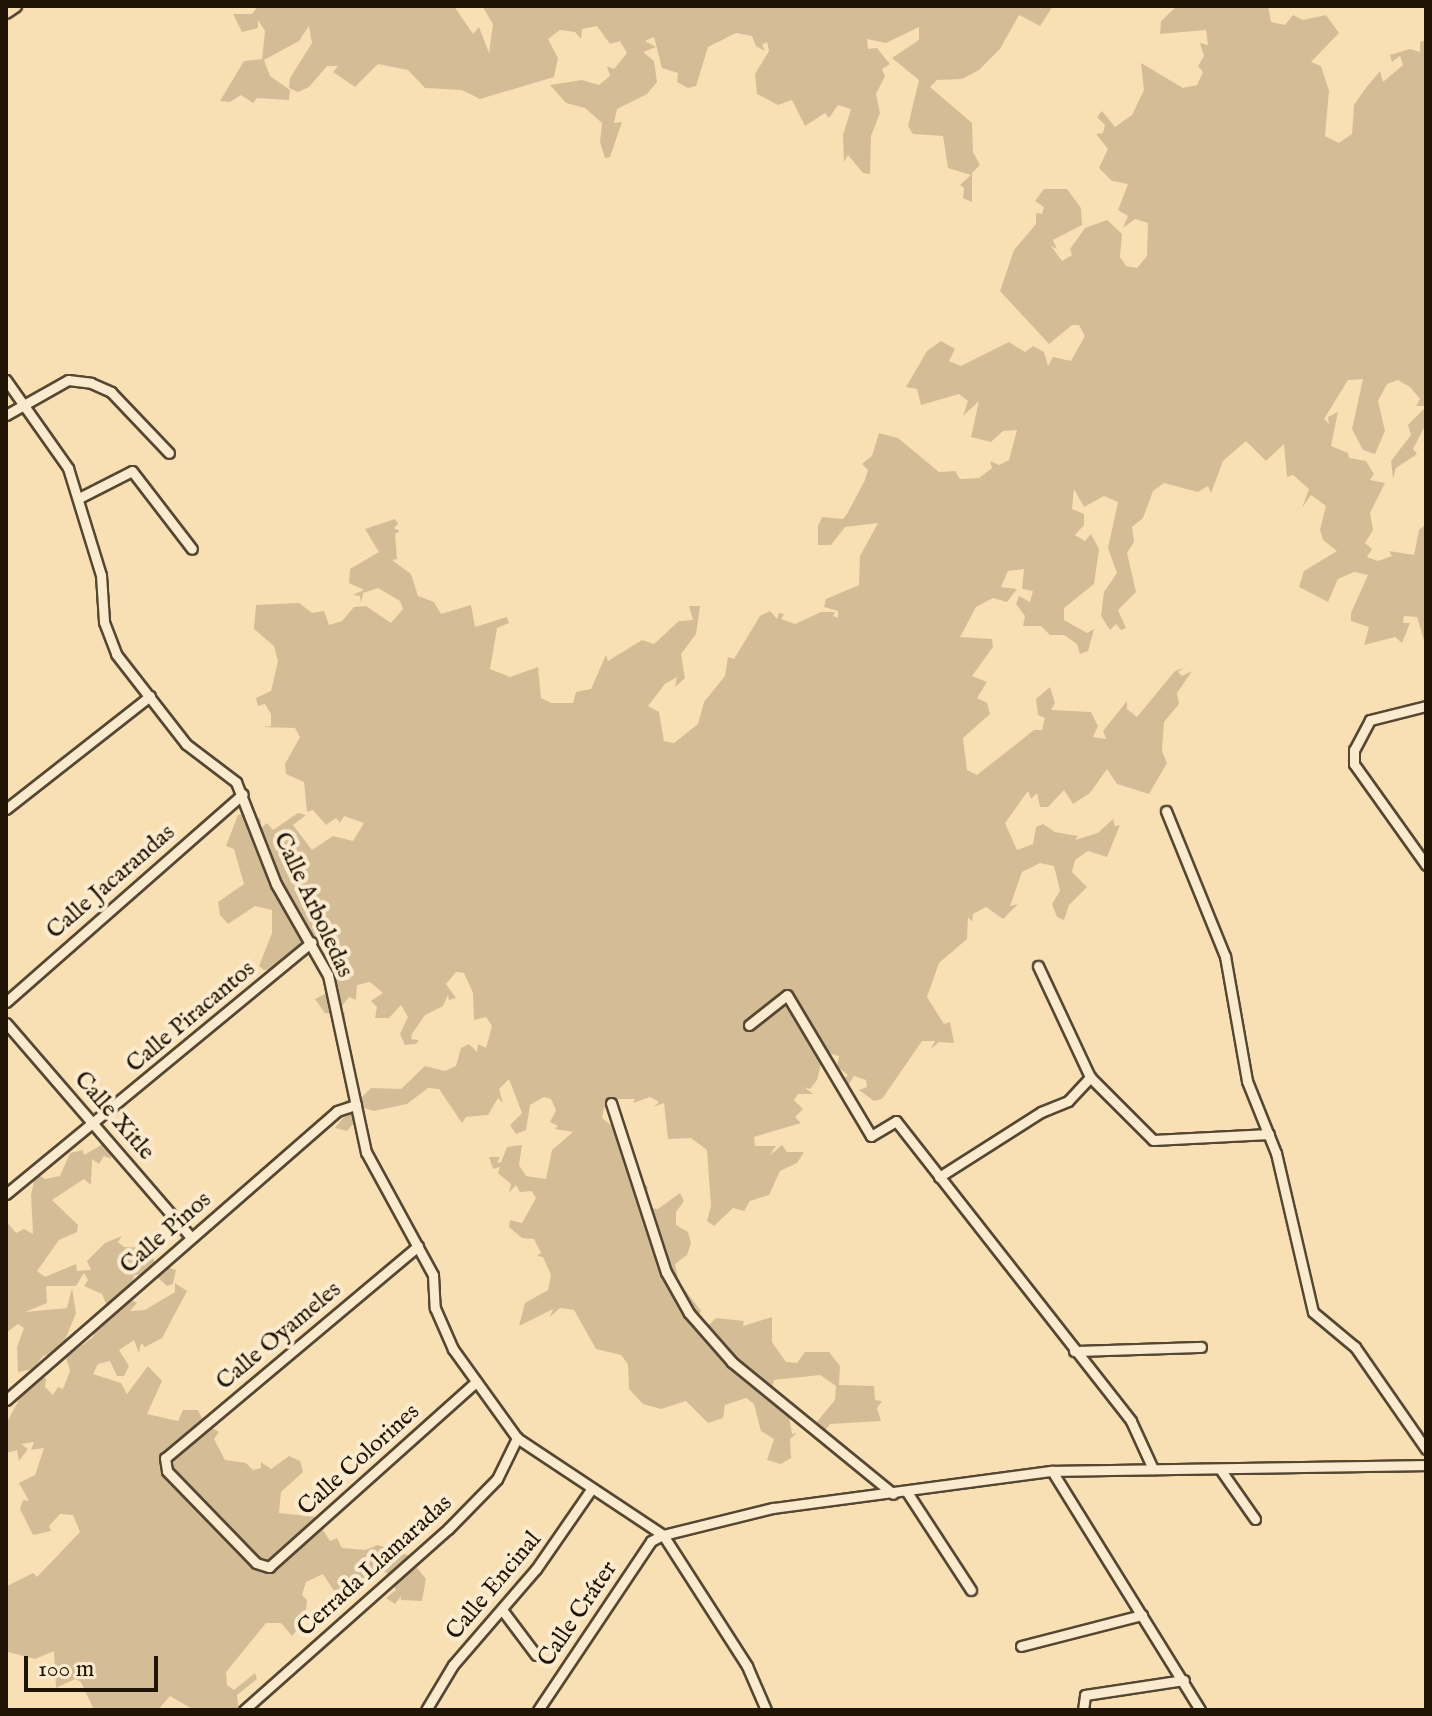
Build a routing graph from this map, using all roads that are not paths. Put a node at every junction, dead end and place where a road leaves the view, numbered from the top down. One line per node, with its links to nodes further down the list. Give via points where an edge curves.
1 (15, 6): 2 (main road)
2 (6, 12)
3 (6, 380): 4 (street, Calle Arboledas)
4 (22, 402): 5 (street); 6 (street, via 68,380 91,383 111,392); 7 (street, Calle Arboledas, via 68,468)
5 (6, 415)
6 (169, 453)
7 (79, 498): 8 (street, via 132,471); 9 (street, Calle Arboledas, via 101,575 108,640)
8 (192, 549)
9 (150, 696): 11 (street, Calle Arboledas, via 186,744 227,772); 12 (street)
10 (1426, 706): 14 (street, via 1370,720 1354,750 1354,764)
11 (243, 794): 15 (street, Calle Arboledas, via 276,884); 17 (street, Calle Jacarandas)
12 (6, 808)
13 (1166, 811): 24 (street, via 1214,920 1247,1081)
14 (1426, 865)
15 (312, 942): 22 (street, Calle Arboledas, via 344,1033); 23 (street, Calle Piracantos)
16 (1038, 966): 20 (street)
17 (6, 1002)
18 (6, 1023): 23 (street, Calle Xitle)
19 (749, 1025): 25 (street, via 787,995 871,1136 896,1121)
20 (1090, 1077): 24 (street, via 1153,1140); 25 (street, via 1068,1101 1041,1112)
21 (611, 1103): 41 (street, via 666,1272 689,1313 732,1362)
22 (356, 1105): 27 (street, Calle Pinos, via 337,1111); 28 (street, Calle Arboledas, via 376,1174)
23 (94, 1123): 26 (street, Calle Piracantos); 27 (street, Calle Xitle)
24 (1269, 1134): 34 (street, via 1313,1312 1355,1347)
25 (939, 1177): 30 (street)
26 (6, 1194)
27 (191, 1237): 32 (street, Calle Pinos)
28 (418, 1246): 31 (street, Calle Arboledas, via 433,1275 439,1323); 44 (street, Calle Oyameles, via 165,1458 167,1471 256,1563)
29 (1201, 1347): 30 (street)
30 (1074, 1351): 36 (street, via 1131,1421)
31 (476, 1382): 33 (street, Calle Arboledas); 44 (street, Calle Colorines)
32 (6, 1400)
33 (517, 1438): 39 (street, Calle Arboledas); 51 (street, Cerrada Llamaradas, via 497,1479 448,1529)
34 (1426, 1449)
35 (1426, 1465): 37 (street)
36 (1153, 1469): 37 (street); 38 (street)
37 (1220, 1469): 42 (street)
38 (1052, 1471): 40 (street); 47 (street)
39 (592, 1488): 43 (street, Calle Arboledas); 46 (street, Calle Encinal)
40 (907, 1492): 41 (street); 45 (street)
41 (893, 1494): 43 (street, via 773,1508)
42 (1255, 1519)
43 (663, 1535): 53 (street, Calle Cráter, via 651,1541); 54 (street, via 747,1666)
44 (269, 1567)
45 (971, 1590)
46 (503, 1611): 49 (street); 52 (street, Calle Encinal, via 453,1665)
47 (1142, 1615): 48 (street); 50 (street)
48 (1021, 1646)
49 (536, 1655)
50 (1184, 1680): 55 (street, via 1085,1695); 56 (street)
51 (244, 1710)
52 (426, 1710)
53 (538, 1710)
54 (766, 1710)
55 (1083, 1710)
56 (1200, 1710)

